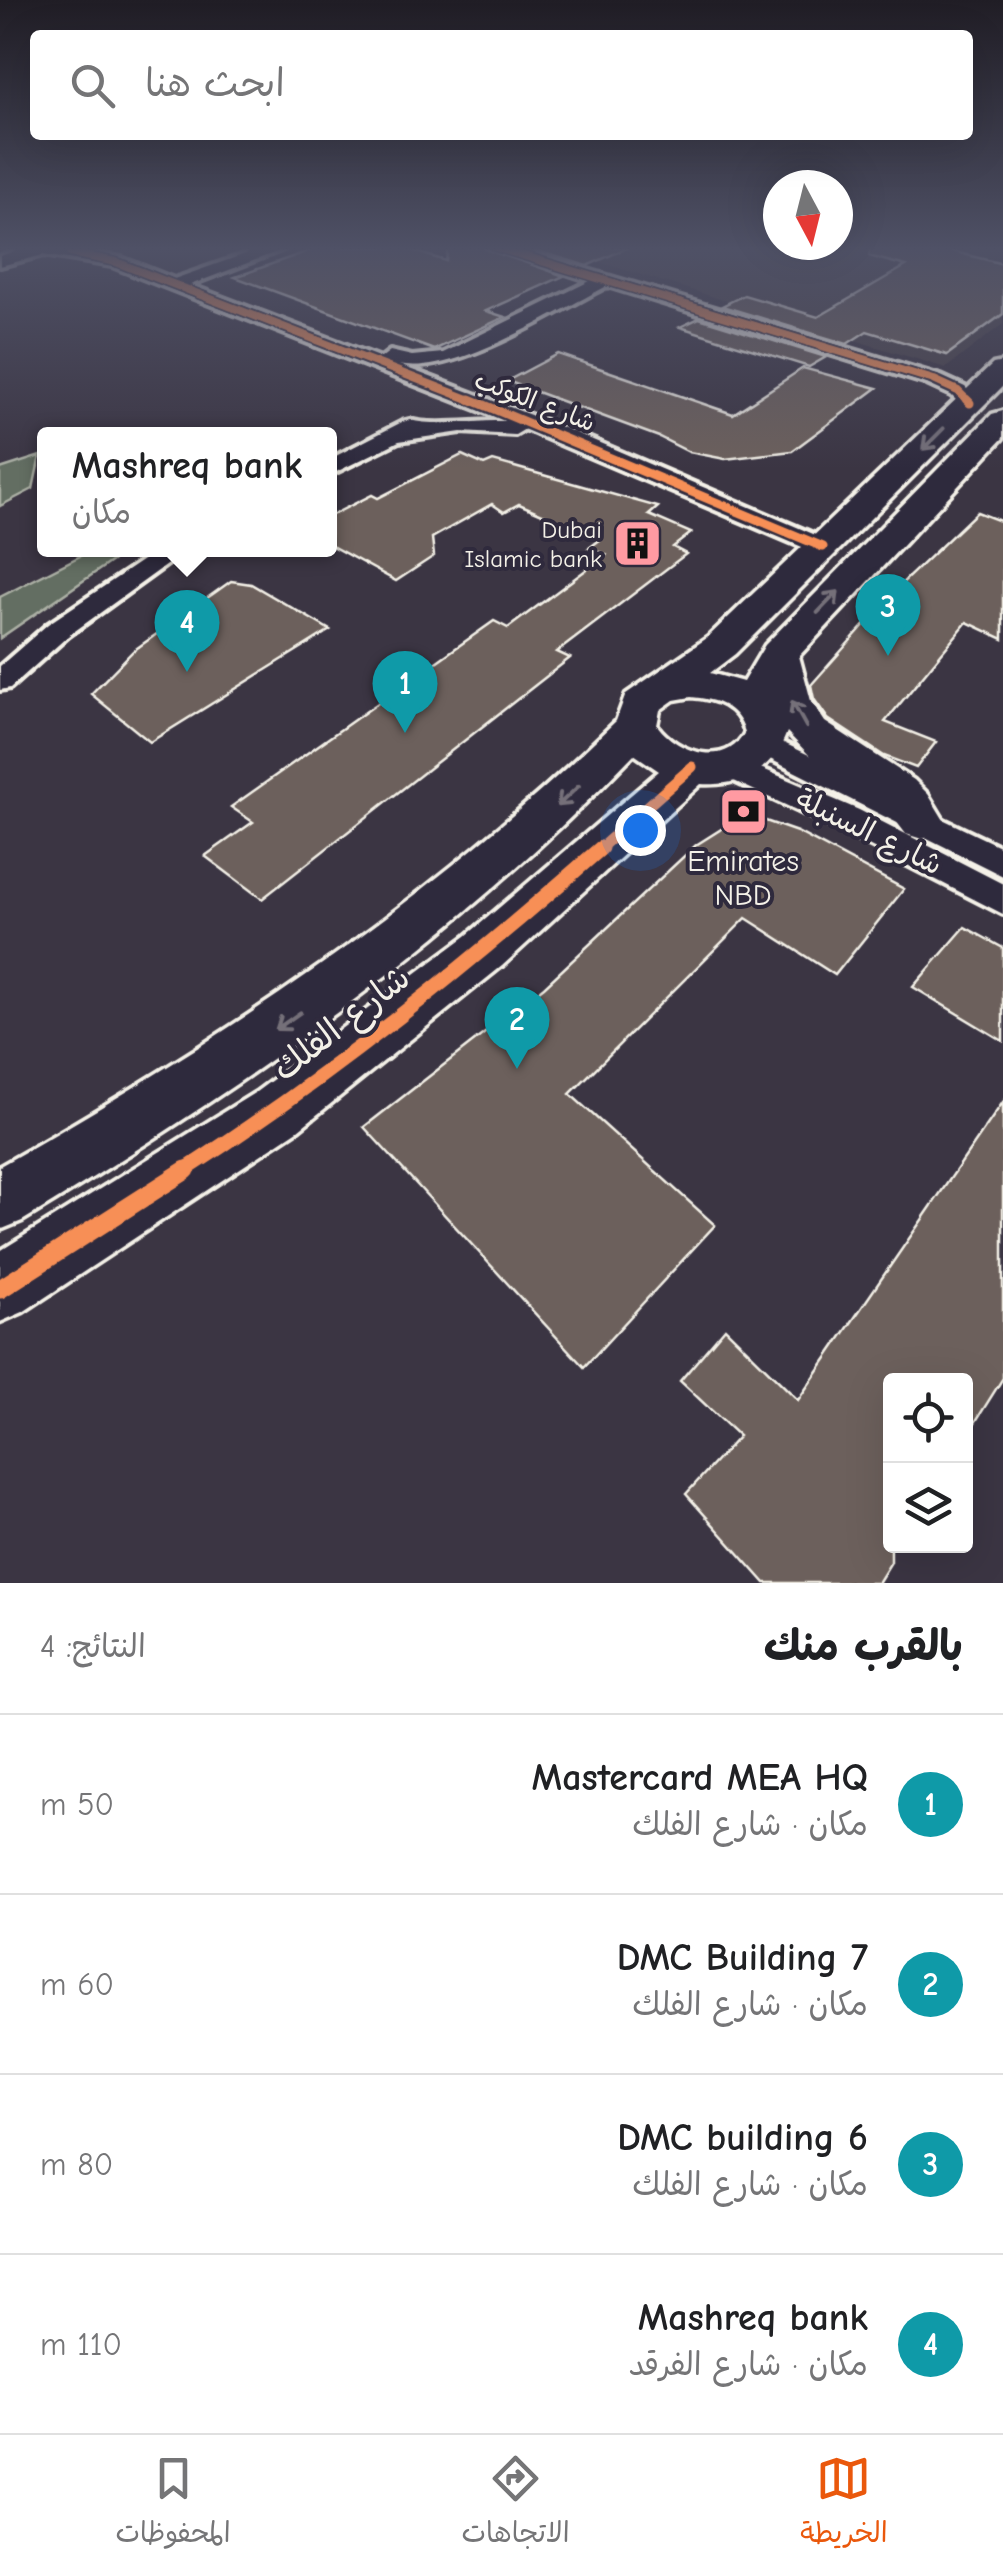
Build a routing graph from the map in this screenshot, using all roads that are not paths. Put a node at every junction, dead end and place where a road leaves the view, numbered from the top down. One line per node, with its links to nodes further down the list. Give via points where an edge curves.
1 (267, 321): 5 (street, شارع الكوكب)
2 (296, 321): 3 (street, via 395,359 430,362)
3 (524, 321)
4 (741, 321): 6 (street)
5 (356, 356): 8 (street); 8 (street, شارع الكوكب)
6 (874, 361): 7 (street, via 946,377); 9 (street, via 952,388)
7 (999, 374): 9 (street, شارع الفلك)
8 (429, 402): 11 (street, شارع الكوكب); 12 (street); 12 (street)
9 (970, 403): 14 (street, شارع الفلك, one-way to 14)
10 (1003, 420): 16 (street, شارع الفلك, one-way to 10)
11 (559, 434): 12 (street, via 481,425); 14 (street, شارع الكوكب)
12 (390, 436): 13 (street)
13 (337, 464)
14 (829, 541): 18 (street, شارع الفلك)
15 (164, 557): 17 (street, via 58,630)
16 (779, 654): 19 (street, شارع الفلك); 20 (street, one-way to 16, via 896,789 811,734 796,714)
17 (0, 681)
18 (649, 708): 19 (street, via 640,736 660,756); 19 (street, via 676,685 729,690); 23 (street, شارع الفلك, one-way to 23, via 516,845 346,981 238,1056)
19 (736, 747): 20 (street, شارع السنبلة); 22 (street, شارع السنبلة, via 847,819); 24 (street, شارع الفلك, via 277,1111)
20 (922, 822): 21 (street, شارع السنبلة)
21 (1003, 863)
22 (1003, 900)
23 (8, 1191)
24 (0, 1290)

